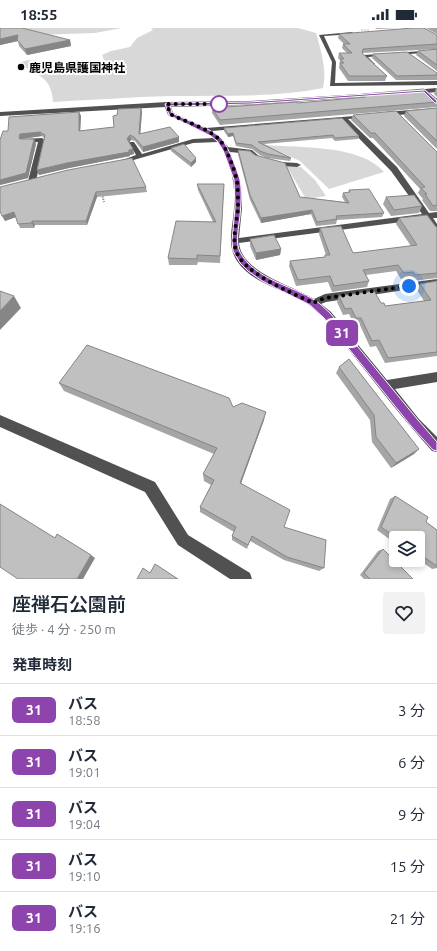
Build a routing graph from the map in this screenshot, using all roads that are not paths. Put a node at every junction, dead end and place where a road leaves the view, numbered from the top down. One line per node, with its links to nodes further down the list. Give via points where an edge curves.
1 (360, 33): 8 (street, via 321,35 334,62 332,85)
2 (437, 51): 3 (street)
3 (407, 53): 4 (street); 5 (street, via 364,56)
4 (413, 58)
5 (376, 67)
6 (388, 78): 8 (street)
7 (437, 83): 8 (street)
8 (394, 84)
9 (437, 90): 10 (street)
10 (425, 91): 11 (street); 13 (street)
11 (409, 92)
12 (385, 94): 14 (street, via 250,103)
13 (431, 97)
14 (167, 104): 16 (street); 20 (street, via 170,114)
15 (437, 110): 18 (street, via 399,116)
16 (0, 114)
17 (374, 115): 19 (street)
18 (381, 115)
19 (343, 118): 20 (street); 30 (street, via 394,169)
20 (204, 130): 22 (street)
21 (24, 140): 28 (street, via 42,140)
22 (219, 140): 24 (street); 25 (street, via 193,141)
23 (132, 143): 25 (street)
24 (225, 150): 27 (street, via 252,152 265,160); 32 (street, via 237,180)
25 (141, 157): 26 (street)
26 (112, 164)
27 (297, 164)
28 (32, 181)
29 (437, 215): 30 (street)
30 (427, 217): 31 (street); 32 (street)
31 (437, 230)
32 (235, 241): 34 (street, via 236,251 250,269 264,279)
33 (437, 282): 34 (street, via 325,298)
34 (313, 303): 36 (street, via 327,315)
35 (437, 377): 36 (street)
36 (384, 386): 38 (street, via 414,423)
37 (0, 421): 39 (street, via 150,487 183,540)
38 (437, 446)
39 (244, 579)

